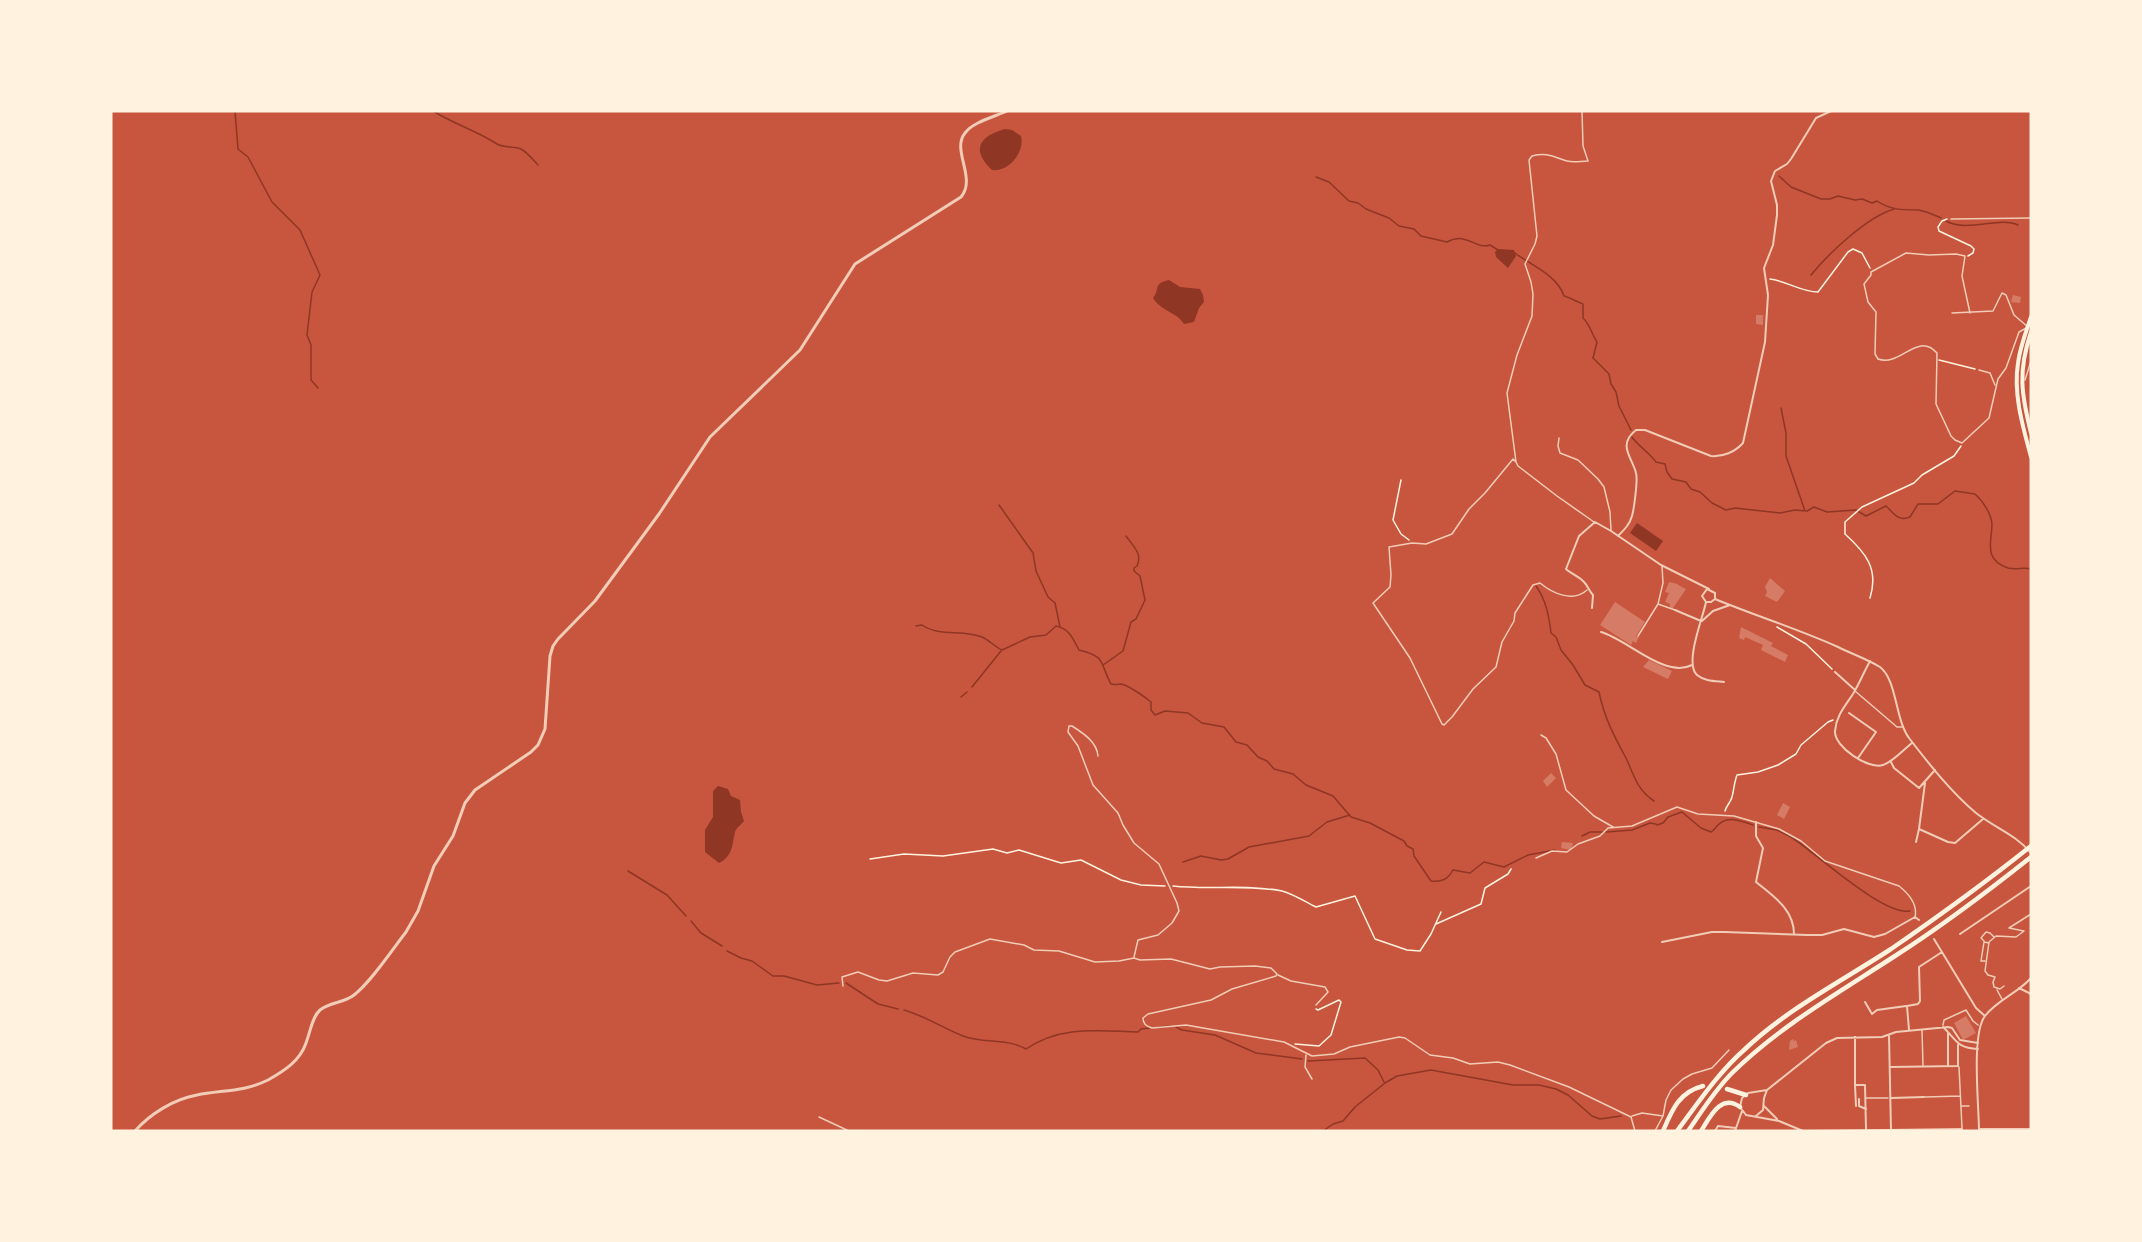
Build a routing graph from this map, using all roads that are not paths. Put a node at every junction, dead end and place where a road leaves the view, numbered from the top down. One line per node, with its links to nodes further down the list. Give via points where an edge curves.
1 (1006, 111): 137 (street, via 969,129 963,136 961,149 967,185 961,197 855,264 800,350 710,437 595,601 558,639 550,656 543,738 531,752 471,794 434,866 413,922 359,991 320,1010 303,1050 285,1070 245,1089 184,1098)
2 (1582, 111): 18 (street, via 1583,146 1588,161 1572,162 1540,154 1529,160 1537,236 1525,264 1533,306 1507,393)
3 (1831, 111): 21 (street, via 1816,118 1791,159 1773,174 1771,181 1777,215 1773,245 1764,268 1768,295 1766,342 1743,443 1733,452 1711,456 1645,430 1631,433 1627,454 1636,473 1633,512)
4 (2031, 218): 5 (street)
5 (1951, 219)
6 (1952, 313): 7 (street)
7 (1970, 313): 9 (street, via 1993,311 2004,294 2014,315); 14 (street, via 1962,276 1965,256 1901,254 1871,272 1864,284 1868,302 1876,312 1878,359 1895,359 1922,346 1937,353 1938,410 1954,440 1965,441 1989,418)
8 (2031, 317): 9 (highway)
9 (2028, 327): 14 (street, via 2019,332); 17 (highway, via 2018,360 2017,385)
10 (2031, 332): 13 (highway, via 2024,353)
11 (2031, 361): 13 (street)
12 (1979, 370): 14 (street, via 1990,373)
13 (2022, 383): 15 (highway)
14 (1996, 386)
15 (2031, 432)
16 (1559, 438): 20 (street, via 1560,453 1578,460 1604,487)
17 (2031, 457)
18 (1516, 462): 19 (street); 24 (street, via 1513,459 1452,534 1432,543 1389,547 1390,587 1373,603 1410,658 1439,721 1444,726 1496,667 1515,613 1533,585 1540,583 1561,595)
19 (1595, 522): 20 (street); 24 (street, via 1579,536 1566,569 1583,580)
20 (1611, 531): 21 (street)
21 (1618, 536): 22 (street)
22 (1661, 565): 23 (street); 28 (street, via 1663,583)
23 (1709, 589): 25 (street, via 1715,593); 26 (street, via 1702,594)
24 (1587, 590): 30 (street, via 1593,595)
25 (1715, 599): 27 (street); 29 (street)
26 (1706, 602): 27 (street); 33 (street)
27 (1712, 602): 32 (street)
28 (1658, 604): 31 (street); 35 (street)
29 (1730, 605): 32 (street); 36 (street)
30 (1592, 608)
31 (1674, 610): 33 (street)
32 (1713, 611): 33 (street)
33 (1701, 621): 37 (street)
34 (1601, 632): 37 (street, via 1672,668)
35 (1638, 636)
36 (1870, 662): 40 (street); 43 (street, via 1886,675)
37 (1692, 665): 39 (street, via 1699,676)
38 (1835, 672): 40 (street)
39 (1724, 682)
40 (1855, 690): 44 (street, via 1897,727); 48 (street, via 1837,721 1835,734 1843,750)
41 (1904, 711): 43 (street)
42 (1849, 712): 48 (street, via 1876,732)
43 (1898, 712): 44 (street)
44 (1902, 727): 46 (street)
45 (1541, 735): 56 (street, via 1556,754 1566,790 1594,816)
46 (1913, 742): 49 (street); 50 (street)
47 (1098, 756): 74 (street, via 1094,743 1068,726 1093,785 1119,813 1134,843 1159,864 1179,911 1158,935 1138,940)
48 (1858, 758): 49 (street, via 1876,766)
49 (1890, 761): 52 (street)
50 (1935, 770): 51 (street); 54 (street)
51 (1925, 783): 52 (street); 53 (street)
52 (1919, 788): 53 (street)
53 (1924, 793): 57 (street)
54 (1984, 818): 57 (street, via 1955,843); 60 (street, via 2020,840)
55 (1756, 822): 56 (street, via 1677,807 1632,826); 64 (street, via 1801,841 1825,861 1899,886 1914,903); 66 (street, via 1756,836 1763,848 1756,882 1785,907)
56 (1614, 827): 61 (street, via 1567,852 1552,851)
57 (1919, 830): 58 (street)
58 (1916, 842)
59 (2031, 846): 142 (highway, via 1891,949 1805,1004 1743,1050)
60 (2031, 855): 143 (highway, via 1968,905 1771,1038 1732,1073)
61 (1536, 858)
62 (2031, 886): 67 (street)
63 (2031, 914): 68 (street, via 2009,928 2024,931 2016,938)
64 (1915, 917): 65 (street); 66 (street, via 1874,937 1844,929 1822,935)
65 (1919, 920)
66 (1794, 934): 70 (street, via 1712,932)
67 (1960, 934)
68 (1995, 937): 71 (street, via 1986,932); 72 (street)
69 (1934, 939): 73 (street)
70 (1662, 942)
71 (1984, 942): 72 (street); 75 (street, via 1981,961)
72 (1989, 943): 75 (street)
73 (1942, 952): 86 (street, via 1919,967 1920,1001); 87 (street, via 1976,1008)
74 (1134, 958): 76 (street, via 1178,960 1210,969 1255,966 1271,968); 78 (street, via 1095,962 1066,952 1034,950 990,939 955,952 938,975 913,973 887,981 858,972 842,977)
75 (1986, 962): 81 (street, via 1986,974 1995,977 1993,985)
76 (1277, 974): 85 (street, via 1291,981 1325,987 1328,992); 99 (street, via 1211,1000 1148,1014 1143,1021 1152,1028 1186,1025 1291,1044)
77 (2031, 978): 80 (street)
78 (843, 986)
79 (2004, 986): 81 (street)
80 (2019, 988): 82 (street); 83 (street)
81 (1997, 989): 83 (street)
82 (2031, 994)
83 (2002, 1000): 87 (street)
84 (1865, 1002): 86 (street, via 1872,1014)
85 (1316, 1005)
86 (1907, 1006): 91 (street)
87 (1985, 1016): 95 (street)
88 (1978, 1025): 89 (street, via 1966,1010 1944,1020)
89 (1943, 1026): 90 (street); 92 (street); 95 (street, via 1952,1028 1962,1042)
90 (1922, 1029): 91 (street); 100 (street)
91 (1909, 1030): 93 (street)
92 (1948, 1032): 96 (street); 101 (street)
93 (1889, 1035): 94 (street); 103 (street)
94 (1855, 1037): 105 (street); 108 (street, via 1830,1041)
95 (1978, 1043): 97 (street)
96 (1958, 1045): 97 (street); 102 (street)
97 (1978, 1048): 134 (street)
98 (1729, 1050): 122 (street, via 1712,1068 1692,1074 1671,1090)
99 (1306, 1054): 104 (street, via 1305,1067); 125 (street, via 1334,1054 1399,1036 1430,1055 1470,1064 1510,1065 1569,1087)
100 (1923, 1066): 101 (street); 103 (street)
101 (1948, 1066): 102 (street)
102 (1958, 1066): 111 (street)
103 (1890, 1067): 114 (street)
104 (1312, 1079)
105 (1855, 1084): 113 (street, via 1865,1085); 117 (street)
106 (1702, 1086): 141 (highway, via 1683,1094)
107 (1727, 1089): 110 (highway)
108 (1767, 1090): 109 (street); 116 (street)
109 (1756, 1094): 110 (street); 116 (street)
110 (1746, 1095): 120 (street)
111 (1960, 1096): 112 (street); 118 (street)
112 (1924, 1097): 114 (street)
113 (1865, 1098): 114 (street); 121 (street)
114 (1890, 1098): 132 (street)
115 (1859, 1099): 121 (street, via 1860,1108)
116 (1764, 1104): 126 (street, via 1761,1113); 127 (street)
117 (1856, 1106)
118 (1961, 1106): 119 (street); 133 (street)
119 (1969, 1106)
120 (1741, 1109): 123 (street); 128 (street); 144 (highway, via 1730,1102 1722,1104)
121 (1866, 1109): 130 (street)
122 (1664, 1116): 125 (street, via 1642,1113); 140 (street)
123 (1748, 1116): 126 (street); 128 (street)
124 (819, 1117): 138 (street)
125 (1631, 1117): 139 (street)
126 (1754, 1117): 127 (street)
127 (1779, 1121): 146 (street)
128 (1739, 1123): 129 (street)
129 (1736, 1129): 145 (street, via 1718,1126)
130 (1866, 1129): 132 (street); 147 (street)
131 (2031, 1129): 136 (street)
132 (1891, 1130): 133 (street)
133 (1962, 1130)
134 (1979, 1130): 135 (street)
135 (1996, 1130): 136 (street)
136 (2021, 1130)
137 (135, 1131)
138 (849, 1131)
139 (1635, 1131)
140 (1655, 1131)
141 (1663, 1131)
142 (1677, 1131)
143 (1688, 1131)
144 (1701, 1131)
145 (1715, 1131)
146 (1803, 1131)
147 (1812, 1131)

